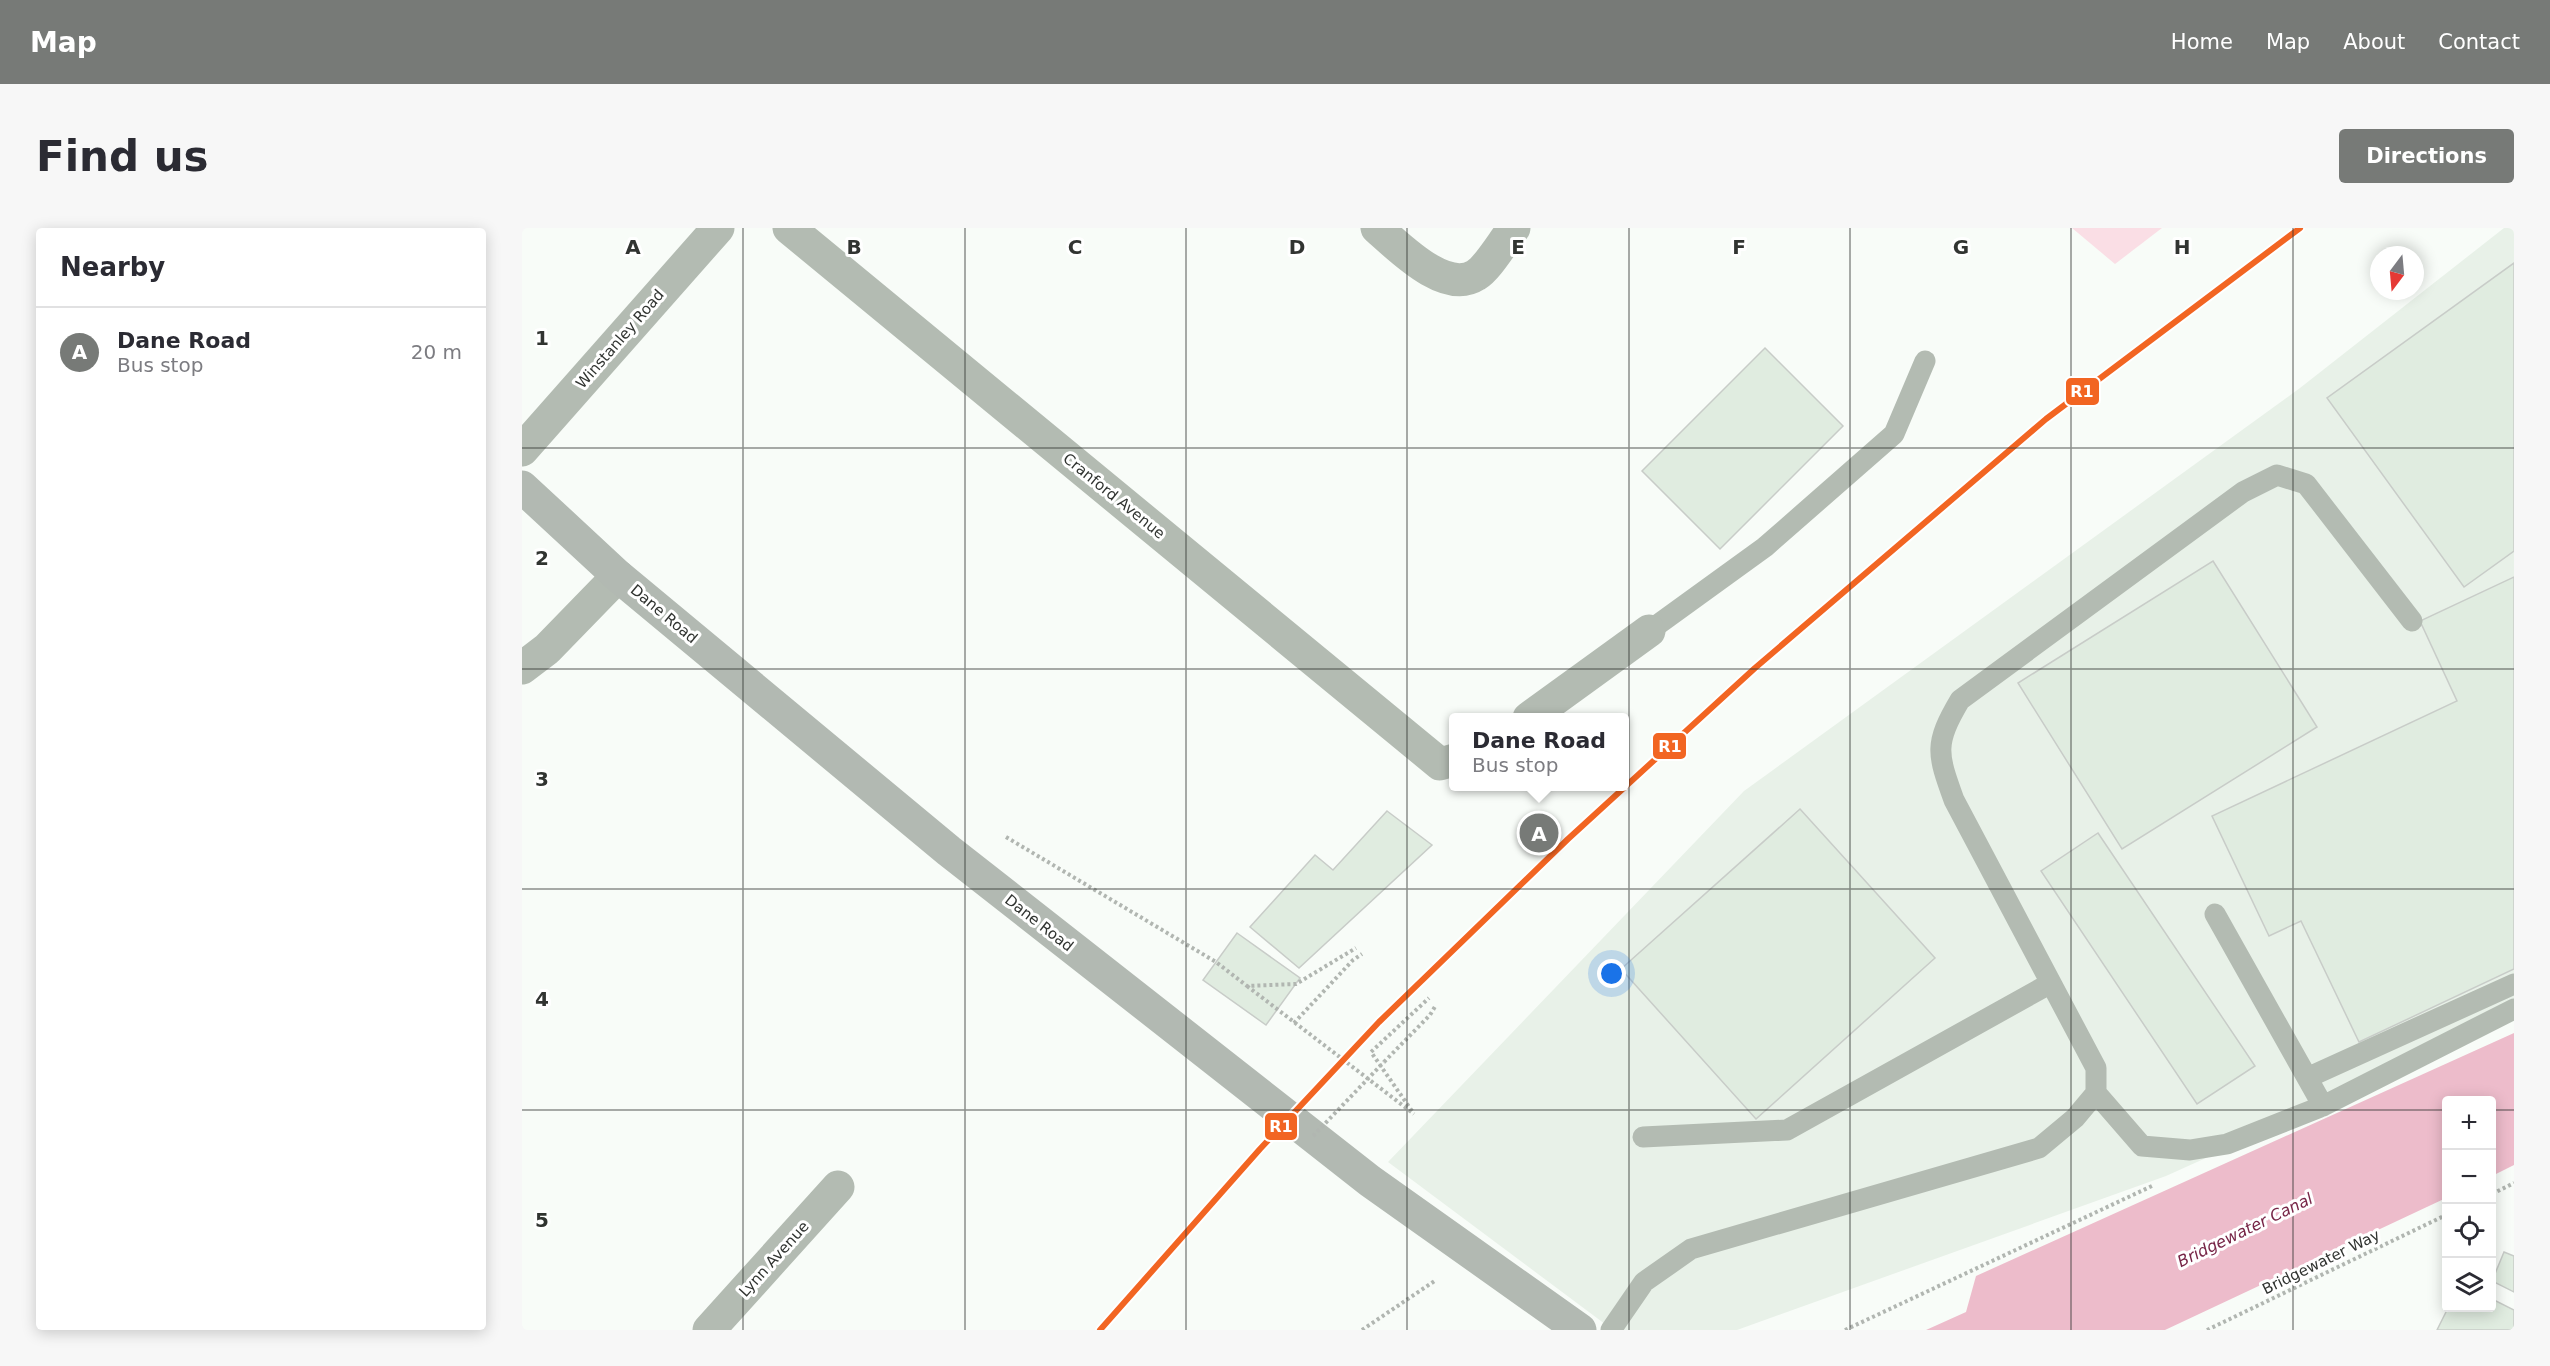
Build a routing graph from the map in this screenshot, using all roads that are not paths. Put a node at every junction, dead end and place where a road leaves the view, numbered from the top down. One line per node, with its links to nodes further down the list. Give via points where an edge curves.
1 (718, 228): 6 (street, Winstanley Road)
2 (789, 228): 13 (street, Cranford Avenue)
3 (1377, 228): 4 (street, via 1421,265 1442,276 1461,279 1476,275)
4 (1514, 228)
5 (1925, 361): 10 (lane, via 1894,434 1765,547)
6 (522, 450)
7 (522, 487): 8 (main road, Dane Road)
8 (618, 576): 11 (street, via 547,649); 24 (main road, Dane Road, via 949,851 1193,1044 1370,1181)
9 (2412, 621): 15 (lane, via 2306,484 2277,475 2243,492 1960,700 1942,732 1941,765 1954,800)
10 (1649, 631): 12 (street)
11 (522, 668)
12 (1535, 713)
13 (1447, 762)
14 (2215, 914): 18 (lane)
15 (2051, 982): 19 (lane, via 2096,1068); 21 (lane, via 1787,1130)
16 (2514, 984): 18 (lane)
17 (2514, 1009): 20 (lane)
18 (2309, 1077): 20 (lane)
19 (2096, 1093): 20 (lane, via 2142,1146 2190,1150 2228,1144); 25 (lane, via 2040,1148 1691,1249 1644,1282)
20 (2323, 1106)
21 (1643, 1137)
22 (838, 1187): 23 (street, Lynn Avenue)
23 (709, 1330)
24 (1580, 1330)
25 (1611, 1330)

